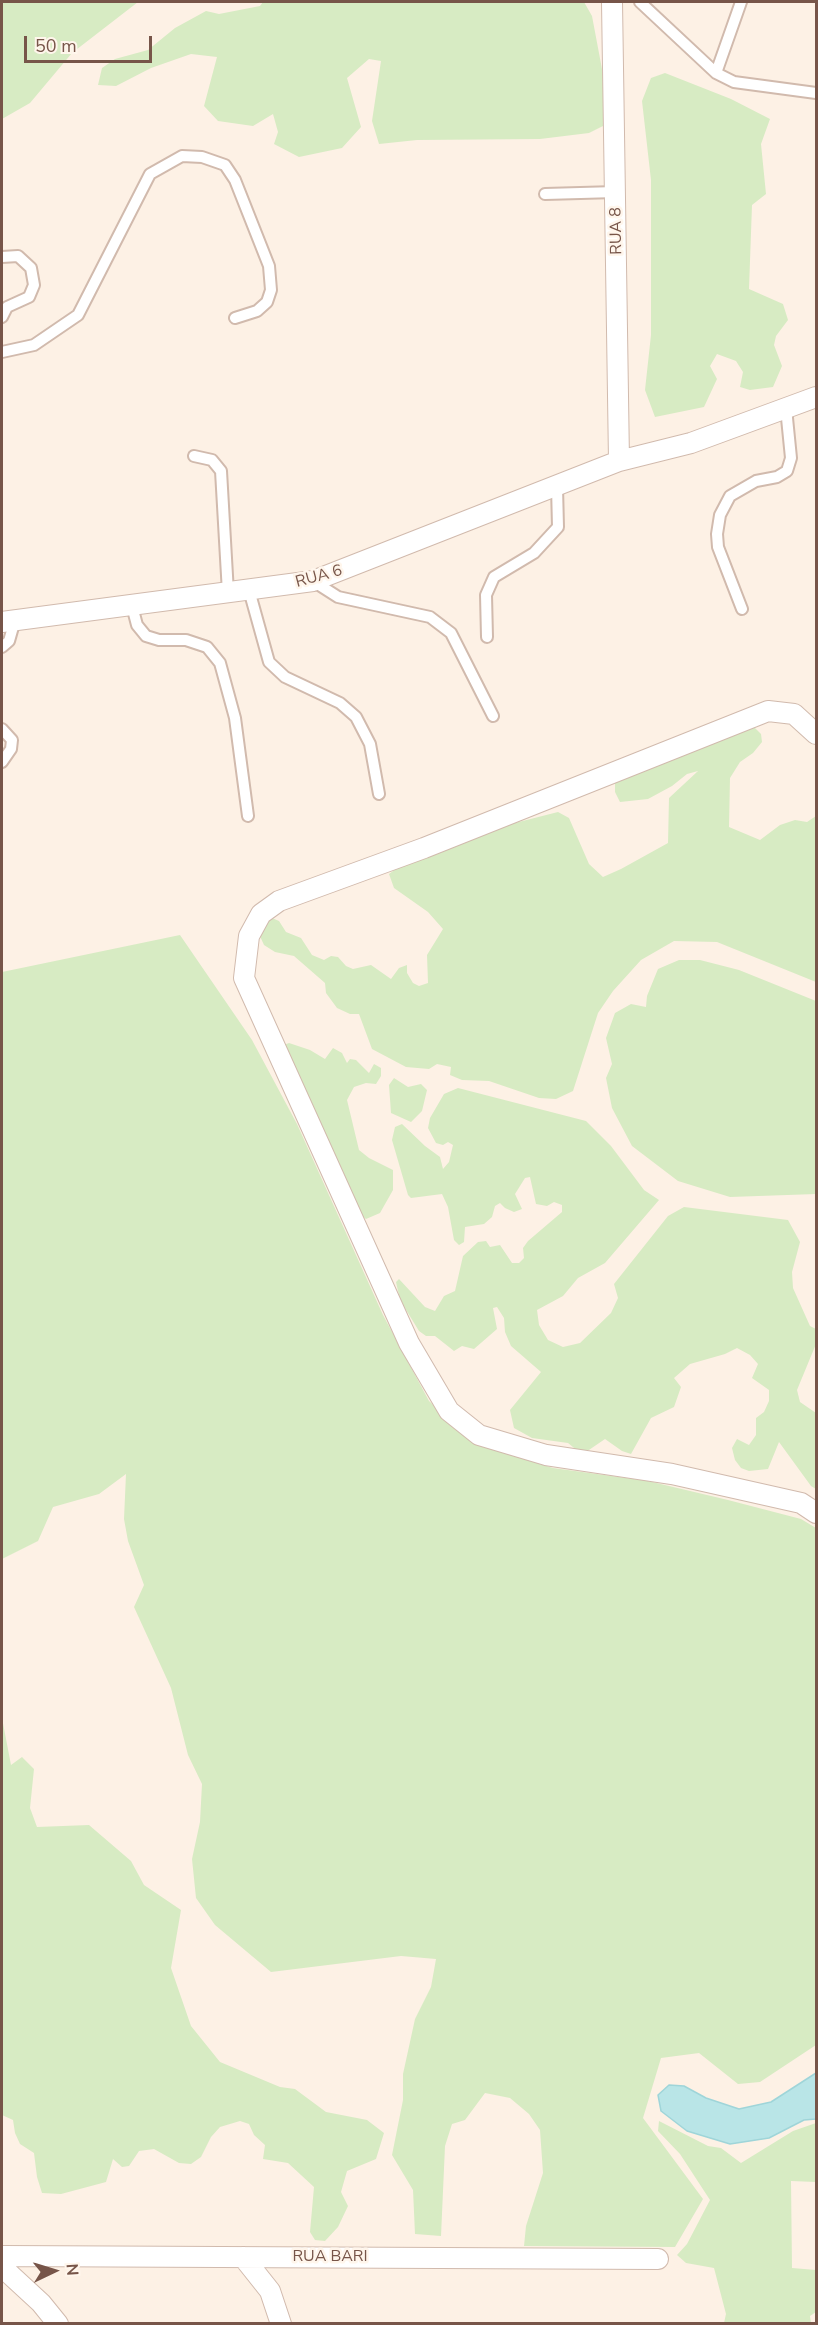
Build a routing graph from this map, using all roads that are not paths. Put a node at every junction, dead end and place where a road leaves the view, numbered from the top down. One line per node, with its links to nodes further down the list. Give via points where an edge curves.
1 (612, 2): 6 (street, RUA 8)
2 (640, 2): 4 (lane)
3 (741, 2): 4 (lane)
4 (716, 73): 5 (lane, via 734,82)
5 (816, 93)
6 (616, 192): 7 (lane); 15 (street, RUA 8)
7 (545, 194)
8 (2, 257): 9 (lane, via 18,256 31,268 34,285 29,297)
9 (3, 309)
10 (235, 318): 11 (lane, via 257,311 267,302 271,290 269,266 235,180 225,165 182,156 150,174 78,315 33,345)
11 (2, 352)
12 (816, 397): 13 (street, RUA 6)
13 (786, 408): 15 (street, RUA 6, via 691,443); 21 (lane, via 791,458 787,471 756,481 730,496 720,514 718,547)
14 (194, 456): 19 (lane, via 212,460 221,471)
15 (619, 461): 16 (street, RUA 6)
16 (557, 487): 17 (street, RUA 6); 23 (lane, via 558,527 534,552 494,578 486,595)
17 (313, 582): 18 (street, RUA 6); 25 (lane, via 338,597 430,616 451,633)
18 (249, 590): 19 (street, RUA 6); 29 (lane, via 269,662 285,677 340,703 356,717 370,744)
19 (228, 594): 20 (street, RUA 6)
20 (132, 606): 22 (street, RUA 6); 30 (lane, via 137,625 146,636 186,640 207,647 220,663 235,718)
21 (742, 609)
22 (8, 621): 24 (lane, via 9,641)
23 (487, 637)
24 (2, 647)
25 (493, 716)
26 (2, 729): 28 (lane, via 12,740)
27 (816, 734): 31 (street, via 794,714 768,711 424,848 279,901 261,914 249,936 244,978 409,1343 448,1411 479,1435 546,1455 672,1474 801,1503)
28 (2, 762)
29 (379, 794)
30 (248, 816)
31 (816, 1513)
32 (2, 2256): 33 (street, RUA BARI)
33 (243, 2257): 34 (street, RUA BARI); 37 (street, via 270,2291)
34 (658, 2259)
35 (2, 2267): 36 (street)
36 (58, 2324)
37 (281, 2324)

